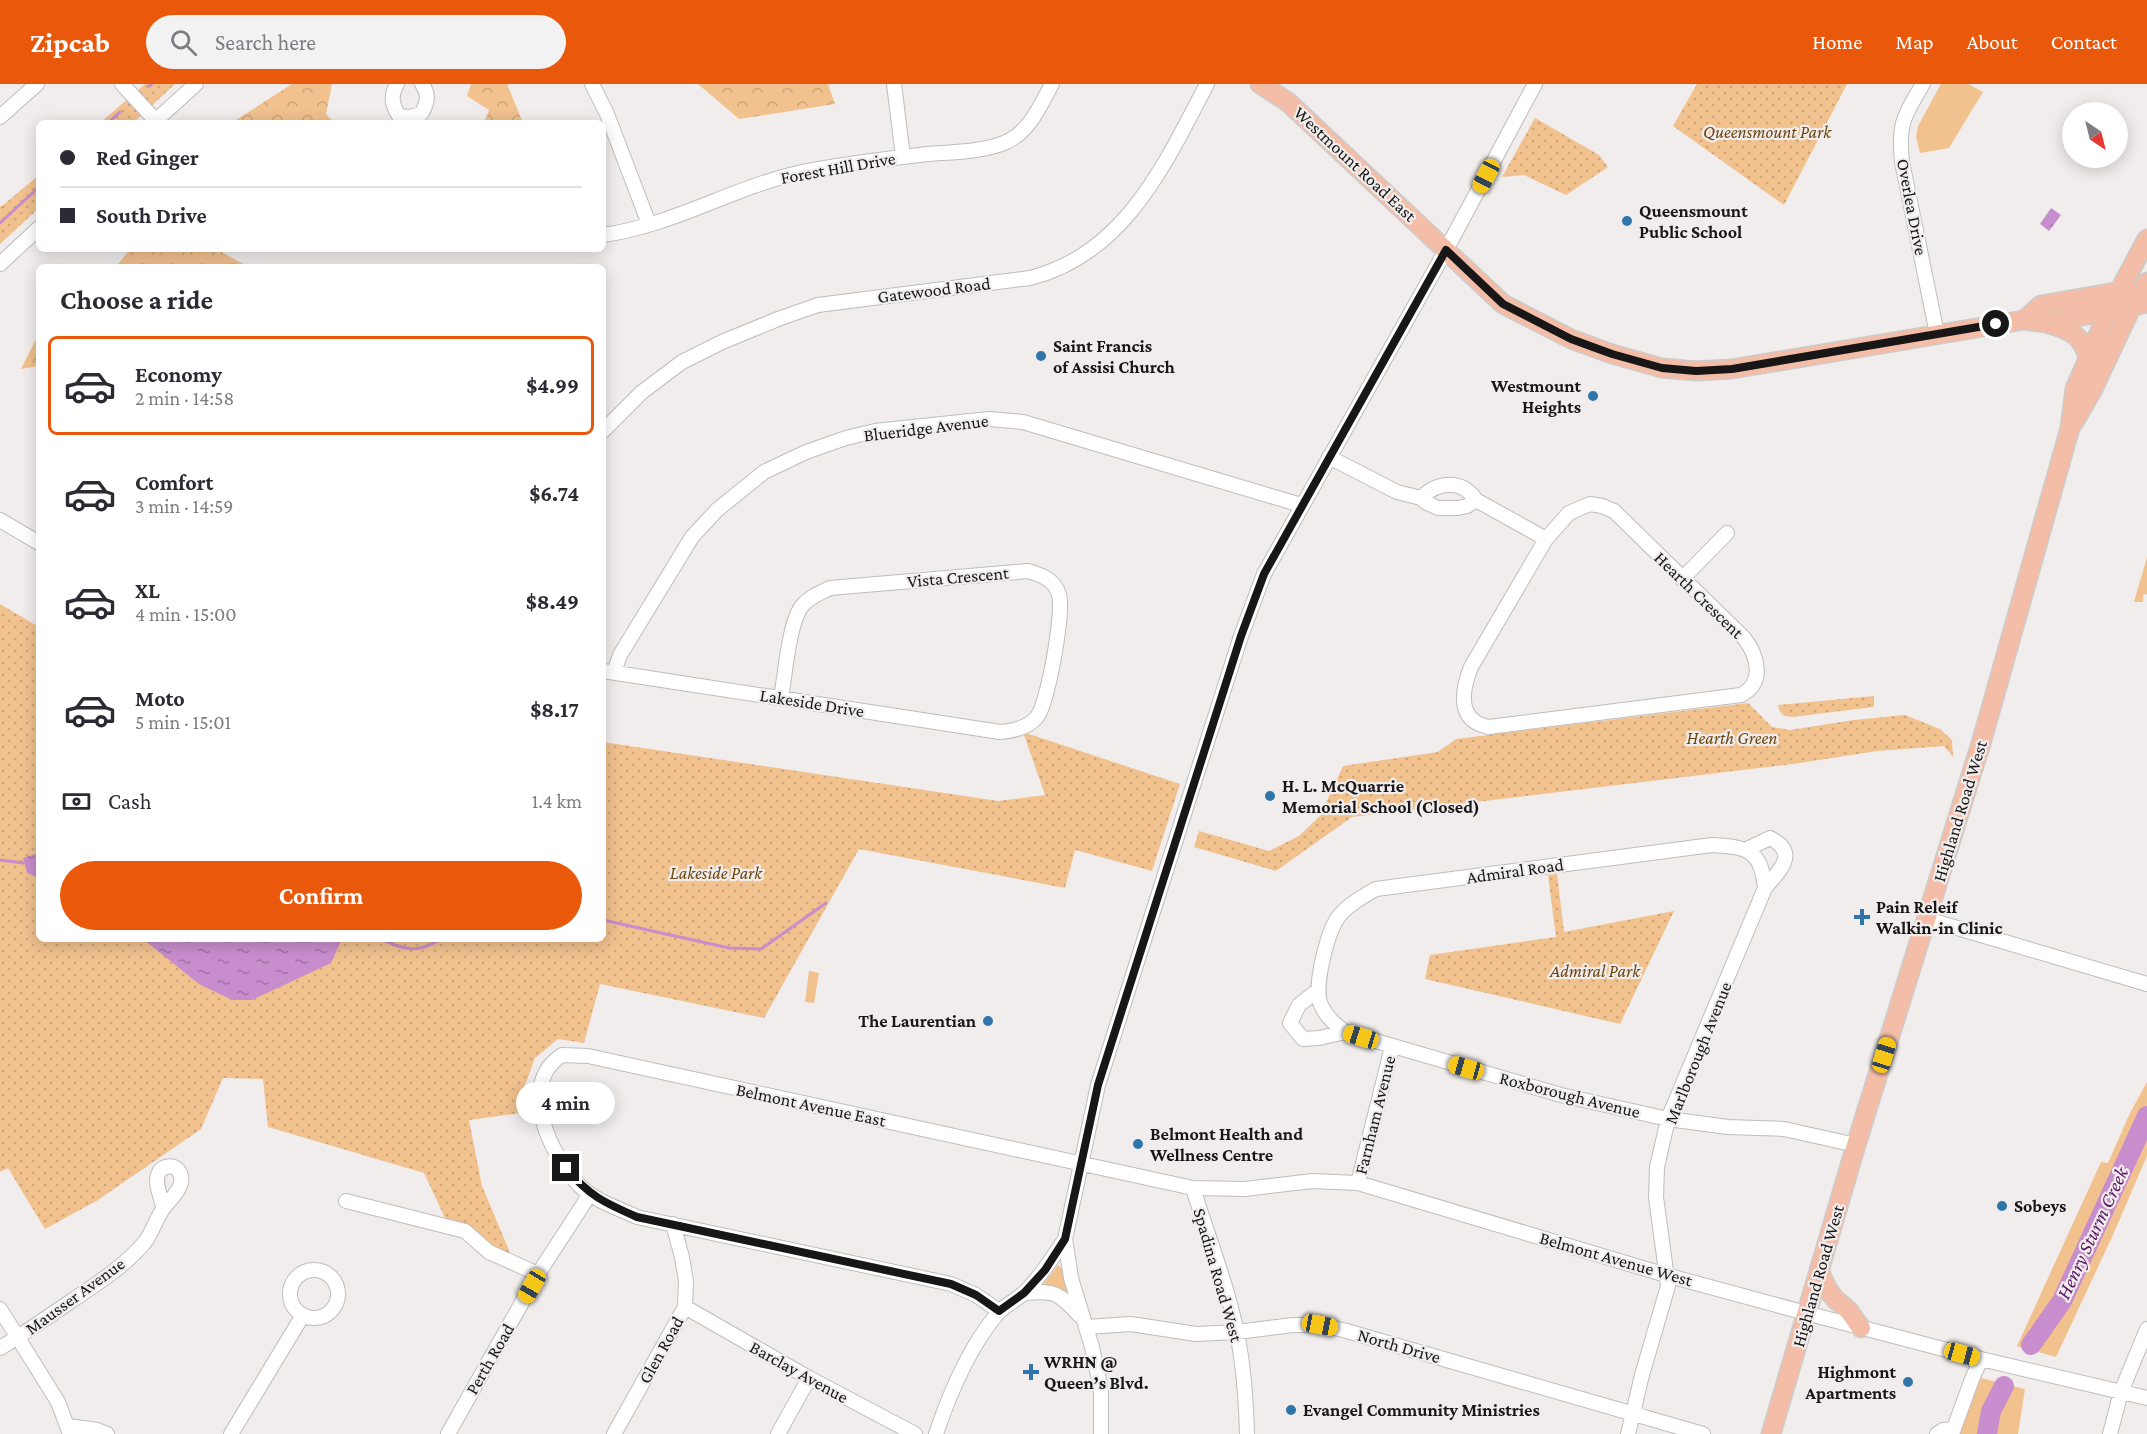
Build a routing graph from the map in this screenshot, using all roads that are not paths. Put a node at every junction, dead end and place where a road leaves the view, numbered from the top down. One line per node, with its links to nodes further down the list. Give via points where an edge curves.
1 (37, 84): 13 (street)
2 (122, 84): 14 (street)
3 (196, 84): 15 (street)
4 (397, 84): 5 (street, via 392,98 394,108 399,116 409,117 421,114 428,103)
5 (422, 84)
6 (592, 84): 17 (street, via 608,114)
7 (894, 84): 16 (street)
8 (1052, 84): 16 (street, Forest Hill Drive, via 1034,117 1006,142 987,148)
9 (1207, 84): 30 (street, Gatewood Road, via 1173,150 1135,208 1117,229 1073,262 1030,278 818,305 778,319 682,362 642,392)
10 (1260, 84): 21 (main road, Westmount Road East, via 1288,102)
11 (1535, 84): 21 (street)
12 (1923, 84): 28 (street, Overlea Drive, via 1905,114 1900,138)
13 (0, 117)
14 (154, 120)
15 (158, 120)
16 (903, 157): 17 (street, Forest Hill Drive, via 794,174)
17 (649, 224): 19 (street, Forest Hill Drive)
18 (36, 231): 22 (street)
19 (606, 235)
20 (2147, 239): 23 (main road, Highland Road West)
21 (1446, 250): 28 (main road, Westmount Road East, via 1503,304 1571,339 1662,368 1732,369); 32 (street)
22 (0, 264)
23 (2120, 291): 24 (main road); 25 (main road, Highland Road West); 26 (main road, via 2041,305)
24 (2143, 293): 25 (main road); 31 (main road, Highland Road West)
25 (2109, 310): 27 (main road); 29 (main road, Highland Road West)
26 (2024, 320): 27 (main road); 28 (main road, Westmount Road East)
27 (2047, 323): 29 (main road, via 2077,335)
28 (1937, 334)
29 (2088, 358): 31 (main road, Highland Road West, via 2075,389)
30 (606, 428)
31 (2070, 428): 46 (main road, Highland Road West)
32 (1329, 457): 33 (street, via 1397,492); 35 (street)
33 (1421, 498): 34 (street, via 1449,509); 34 (street, via 1429,490 1450,485 1462,487)
34 (1476, 500): 38 (street)
35 (1301, 505): 41 (street, Blueridge Avenue, via 1023,422 989,419 875,431 806,452 764,472 717,510 692,537); 53 (street, via 1264,574 1241,636 1098,1085)
36 (0, 520): 39 (street)
37 (1727, 533): 40 (street)
38 (1546, 539): 40 (street, Hearth Crescent, via 1569,513 1590,504 1602,506 1614,512); 40 (street, Hearth Crescent, via 1464,684 1465,708 1480,726 1729,696 1749,690 1756,677 1750,646)
39 (36, 541)
40 (1682, 579)
41 (608, 672): 42 (street, Lakeside Drive)
42 (781, 698): 43 (street, Lakeside Drive, via 1000,732); 43 (street, Vista Crescent, via 794,620 813,596 830,588 1028,571 1053,584 1059,595 1060,615 1045,702 1037,718)
43 (1021, 728)
44 (1747, 849): 45 (street, via 1758,860); 45 (street, Marlborough Avenue, via 1770,838 1786,852 1785,864); 48 (street, Admiral Road, via 1712,845 1376,889 1346,909 1334,925)
45 (1765, 888): 51 (street, Marlborough Avenue)
46 (1927, 919): 47 (street); 52 (main road, Highland Road West)
47 (2147, 984)
48 (1318, 990): 49 (street, via 1326,1014); 49 (street, via 1299,1005 1290,1023 1303,1039)
49 (1345, 1032): 50 (street)
50 (1392, 1047): 51 (street, Roxborough Avenue, via 1561,1095); 54 (street, Farnham Avenue)
51 (1668, 1119): 52 (street, Roxborough Avenue, via 1784,1129); 63 (street, Marlborough Avenue, via 1657,1167 1656,1197)
52 (1856, 1145): 61 (main road, Highland Road West)
53 (1080, 1164): 55 (street, Belmont Avenue West); 56 (street, Belmont Avenue East, via 588,1056 562,1055 546,1068 541,1114 555,1153); 60 (street)
54 (1358, 1183): 55 (street, Belmont Avenue West, via 1311,1181 1245,1189); 63 (street, Belmont Avenue West)
55 (1193, 1188): 73 (street, Spadina Road West)
56 (590, 1194): 59 (street, via 637,1217); 62 (street, Perth Road)
57 (346, 1201): 62 (street, via 465,1231 489,1252)
58 (163, 1208): 74 (street, Mausser Avenue, via 144,1242 109,1275)
59 (673, 1224): 65 (street, Glen Road, via 684,1265); 67 (street, via 951,1284)
60 (1065, 1239): 64 (street); 70 (street, via 1071,1278)
61 (1819, 1271): 68 (main road, Highland Road West); 71 (main road, via 1828,1290)
62 (538, 1274): 85 (street, Perth Road)
63 (1666, 1275): 68 (street, Belmont Avenue West); 80 (street, Marlborough Avenue, via 1667,1293)
64 (1024, 1293): 67 (street); 70 (street, via 1049,1291 1064,1298)
65 (685, 1307): 77 (street, Barclay Avenue); 86 (street, Glen Road)
66 (0, 1310): 74 (street)
67 (999, 1311): 89 (street, via 964,1365)
68 (1806, 1313): 71 (street, Belmont Avenue West); 94 (main road, Highland Road West)
69 (303, 1315): 84 (street)
70 (1085, 1323): 73 (street, North Drive, via 1131,1324 1196,1334); 90 (street, via 1101,1393)
71 (1861, 1328): 76 (street, Belmont Avenue West)
72 (2147, 1329): 78 (street)
73 (1237, 1332): 80 (street, North Drive, via 1320,1325); 91 (street, Spadina Road West)
74 (18, 1338): 75 (street, Mausser Avenue); 81 (street, via 58,1402)
75 (0, 1348)
76 (1982, 1359): 78 (street, Belmont Avenue West); 82 (street, via 1971,1378)
77 (809, 1378): 87 (street); 88 (street, Barclay Avenue)
78 (2121, 1392): 79 (street, Belmont Avenue West); 96 (street)
79 (2147, 1398)
80 (1632, 1413): 92 (street, Marlborough Avenue); 93 (street, North Drive)
81 (69, 1430): 83 (street)
82 (1953, 1431): 95 (street)
83 (107, 1434)
84 (231, 1434)
85 (448, 1434)
86 (614, 1434)
87 (778, 1434)
88 (915, 1434)
89 (936, 1434)
90 (1101, 1434)
91 (1247, 1434)
92 (1628, 1434)
93 (1703, 1434)
94 (1771, 1434)
95 (1937, 1434)
96 (2110, 1434)

